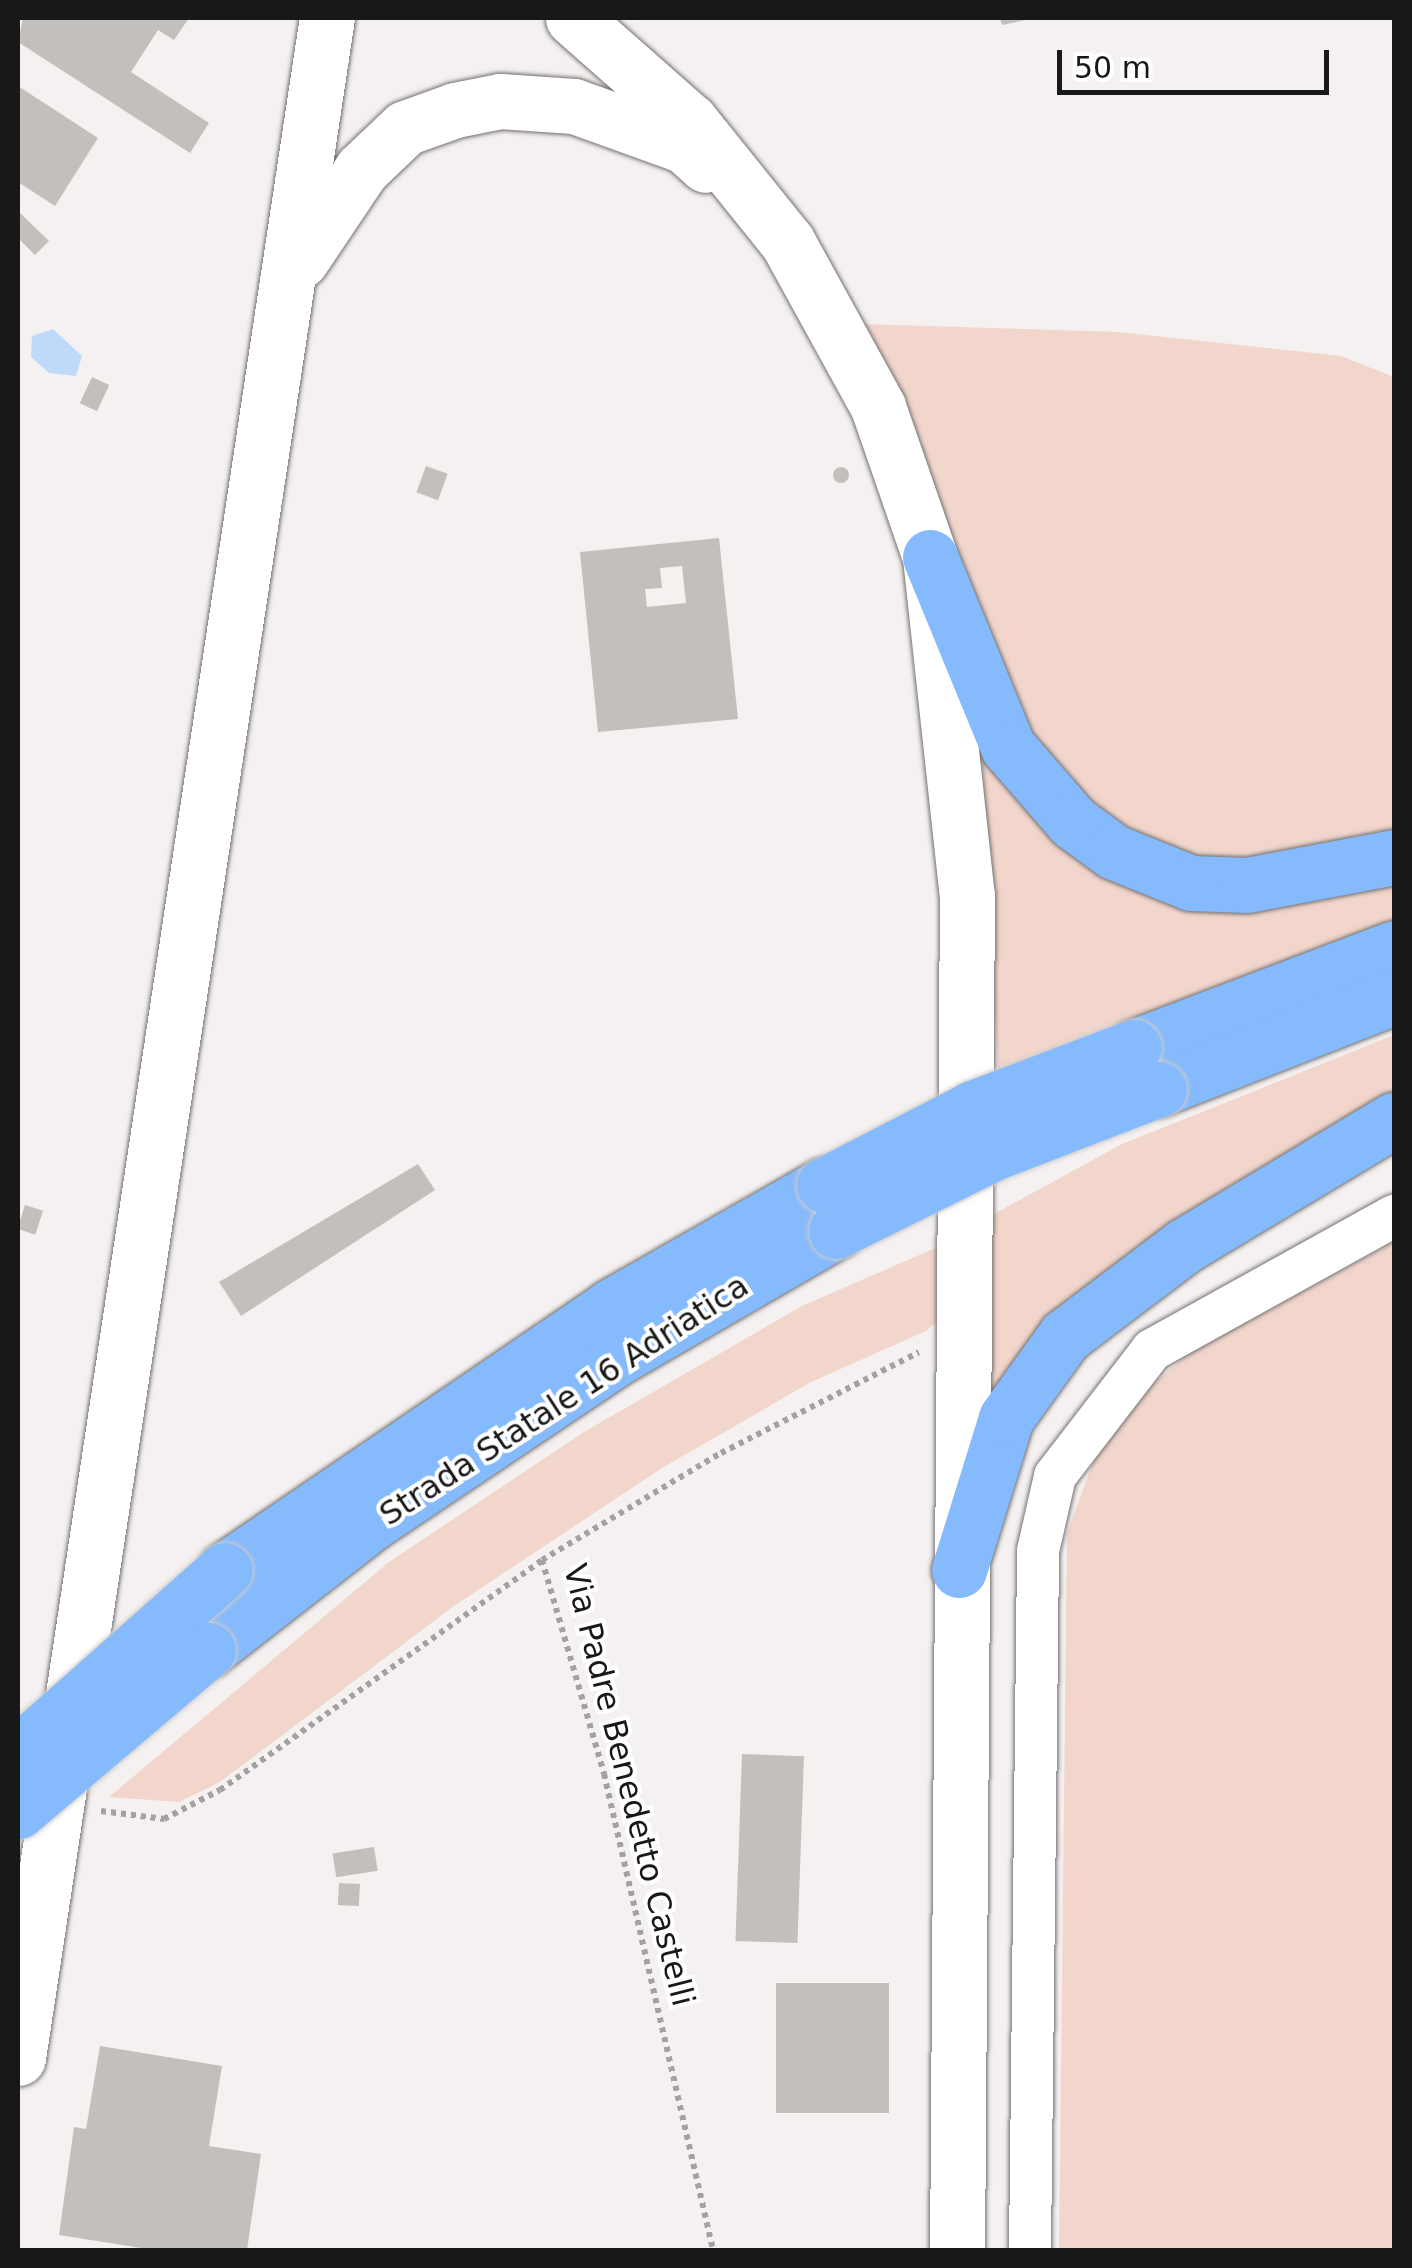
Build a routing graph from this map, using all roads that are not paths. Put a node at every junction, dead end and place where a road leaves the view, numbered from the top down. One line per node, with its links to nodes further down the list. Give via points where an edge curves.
1 (328, 18): 4 (main road)
2 (573, 18): 3 (main road, via 690,121)
3 (788, 243): 4 (main road, via 685,146 574,106 500,101 405,128 316,228); 5 (main road, via 871,391)
4 (285, 294): 15 (main road)
5 (930, 557): 6 (highway, via 1008,747 1073,822 1114,852 1191,883 1247,885); 13 (main road, via 967,894)
6 (1394, 857)
7 (1394, 948): 9 (highway, Strada Statale 16 Adriatica)
8 (1394, 997): 9 (highway, Strada Statale 16 Adriatica)
9 (1146, 1068): 11 (highway, Strada Statale 16 Adriatica, bridge, via 973,1108)
10 (1394, 1120): 13 (highway, via 1184,1246 1065,1336 1006,1418)
11 (830, 1208): 14 (highway, Strada Statale 16 Adriatica, bridge, via 577,1328 224,1570); 15 (highway, Strada Statale 16 Adriatica, bridge, via 371,1522 208,1650)
12 (1394, 1216): 18 (street, via 1152,1350 1055,1476 1038,1551)
13 (959, 1570): 17 (main road)
14 (18, 1753)
15 (37, 1808): 16 (main road)
16 (18, 2058)
17 (957, 2250)
18 (1030, 2250)

